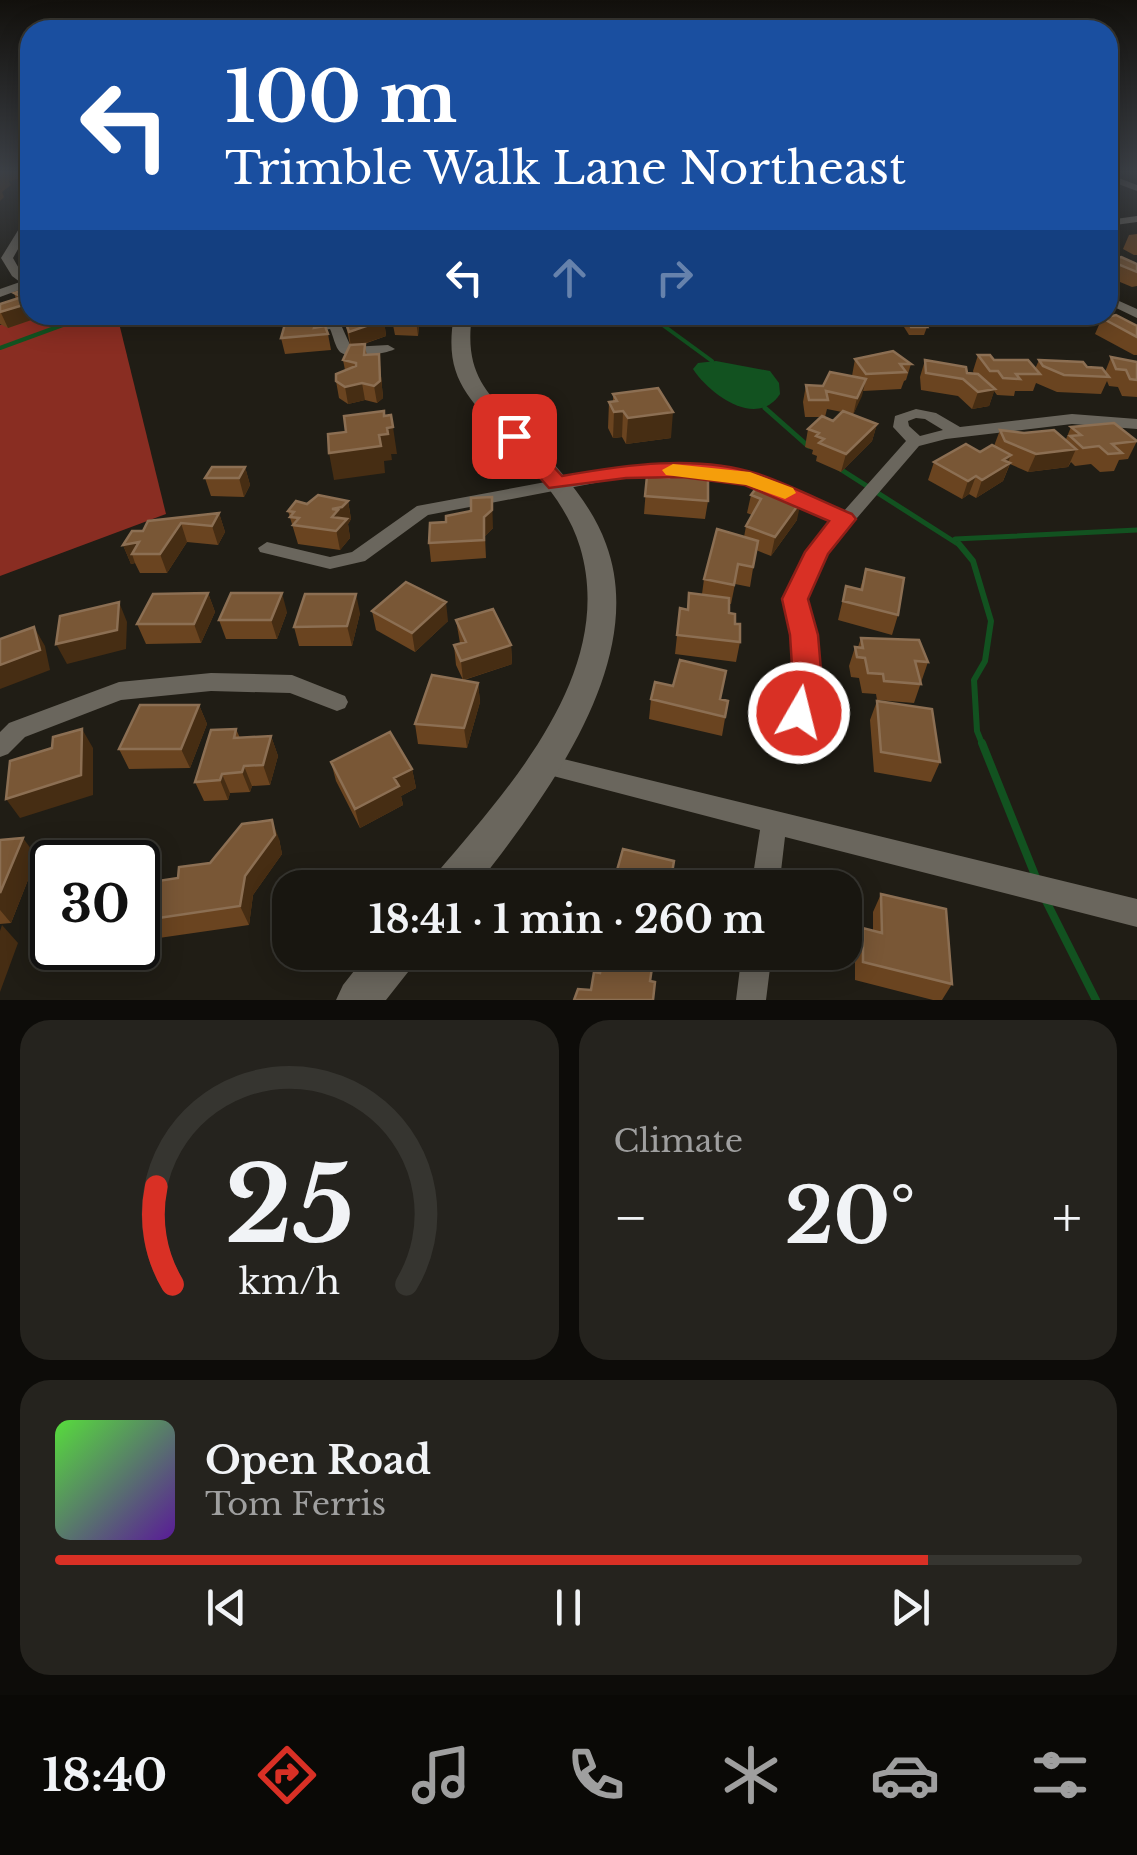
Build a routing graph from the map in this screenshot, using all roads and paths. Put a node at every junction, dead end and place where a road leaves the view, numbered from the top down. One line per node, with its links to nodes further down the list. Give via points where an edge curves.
1 (20, 236): 2 (street, via 7,258)
2 (20, 274)
3 (302, 325): 6 (street)
4 (341, 325): 6 (street)
5 (462, 325): 11 (main road, via 458,356 472,389)
6 (336, 326): 7 (street, via 346,351)
7 (388, 348)
8 (1137, 424): 9 (street, via 1072,419)
9 (958, 433): 10 (street); 10 (street, via 928,415 910,413 900,419 902,428)
10 (917, 442): 12 (street)
11 (557, 484): 12 (street, via 682,470 750,479); 13 (street, via 423,510 358,557 330,564); 17 (main road, via 595,548 604,578 604,622 594,663)
12 (844, 519): 15 (street, via 795,599 807,682)
13 (267, 548)
14 (337, 702): 16 (street, via 292,684 211,682 119,691 17,730)
15 (799, 713)
16 (0, 747)
17 (543, 764): 18 (street); 19 (main road)
18 (774, 822): 20 (street); 21 (street)
19 (464, 870)
20 (767, 870)
21 (1137, 913)
22 (382, 970): 24 (main road)
23 (754, 970): 25 (street)
24 (358, 1000)
25 (750, 1000)

